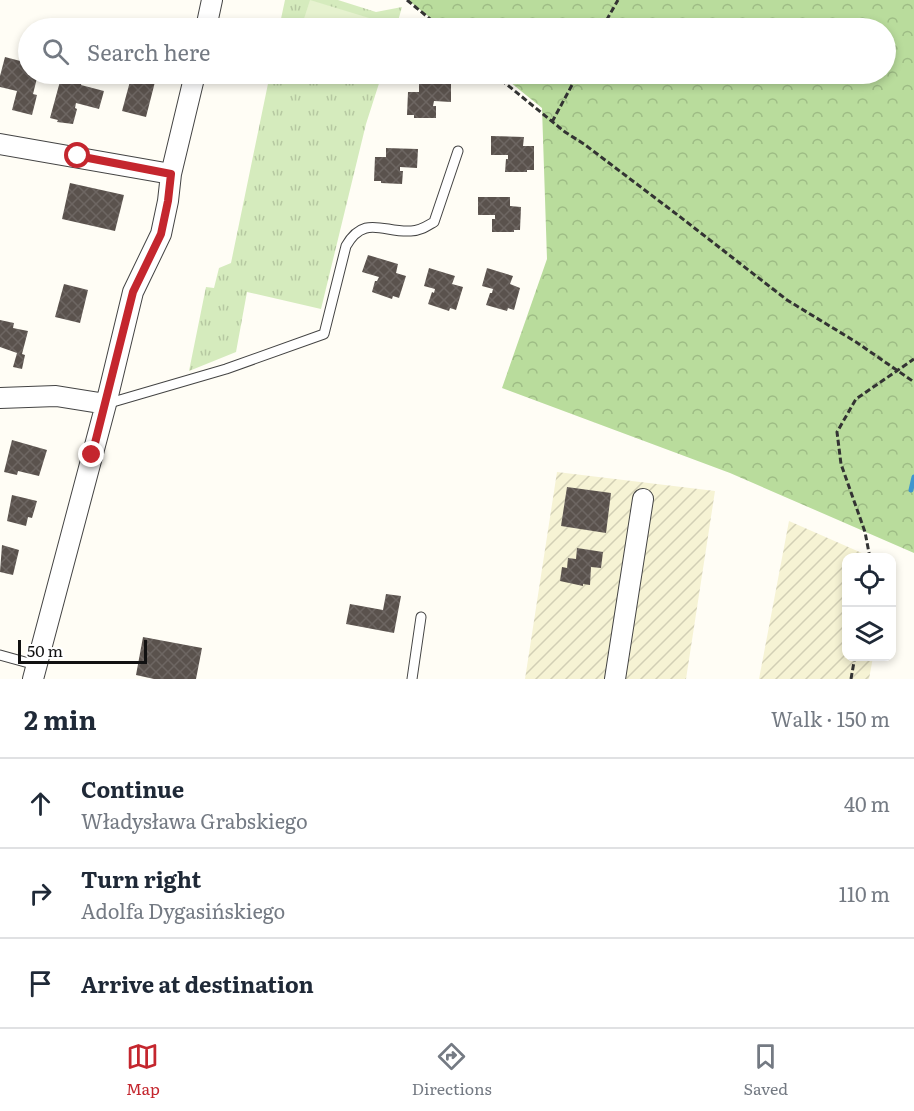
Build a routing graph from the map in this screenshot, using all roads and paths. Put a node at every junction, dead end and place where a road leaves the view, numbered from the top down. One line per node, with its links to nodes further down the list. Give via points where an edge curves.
1 (212, 0): 4 (street)
2 (407, 0): 5 (path)
3 (618, 0): 6 (path)
4 (208, 18)
5 (429, 18)
6 (608, 18)
7 (193, 84): 13 (street)
8 (506, 84): 10 (path)
9 (573, 84): 10 (path)
10 (552, 122): 15 (path, via 787,300)
11 (0, 144): 13 (street)
12 (458, 151): 18 (lane, via 434,222 410,231 367,228 351,237 324,334 226,369)
13 (171, 174): 18 (street, via 161,234 133,292)
14 (914, 360): 15 (path)
15 (899, 372): 16 (path); 20 (path, via 856,399 837,432 841,464 866,532)
16 (914, 382)
17 (0, 398): 18 (street, via 56,396)
18 (106, 404): 24 (street)
19 (643, 499): 26 (street)
20 (869, 553)
21 (420, 617): 25 (lane)
22 (0, 655): 24 (lane)
23 (854, 661): 27 (path)
24 (34, 672)
25 (412, 679)
26 (615, 679)
27 (852, 679)

